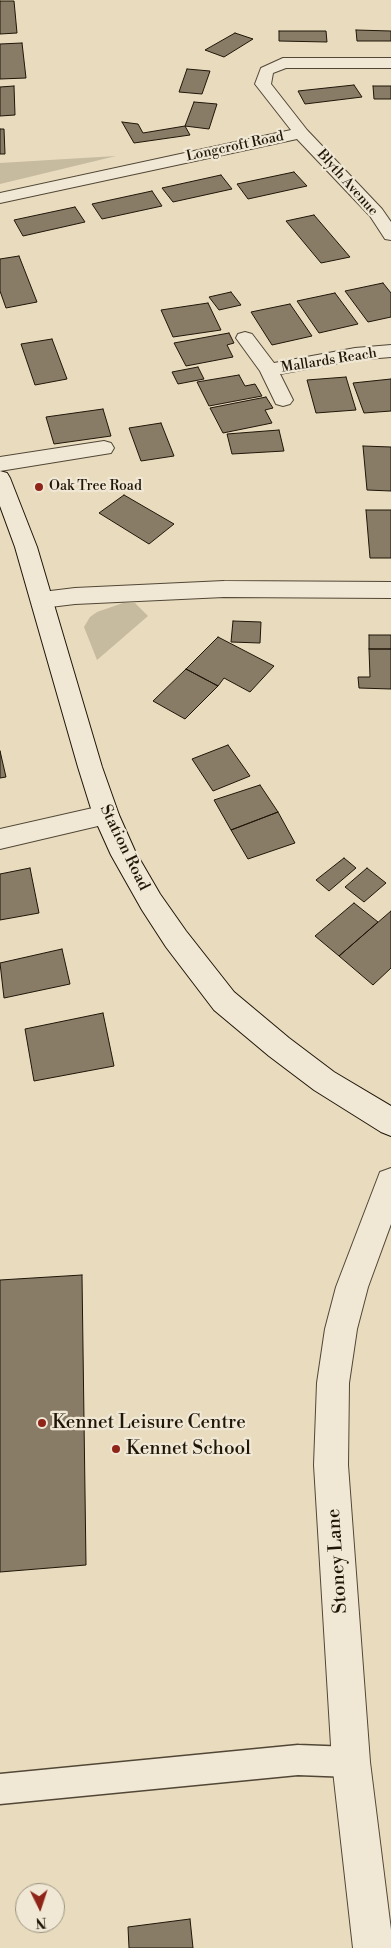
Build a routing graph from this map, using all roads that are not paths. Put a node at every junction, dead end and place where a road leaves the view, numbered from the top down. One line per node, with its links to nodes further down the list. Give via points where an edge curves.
1 (391, 63): 2 (street, Longcroft Road, via 283,63 266,72 263,84)
2 (301, 133): 3 (street, Longcroft Road); 4 (street, Blyth Avenue, via 376,213)
3 (0, 198)
4 (391, 235)
5 (245, 338): 7 (street)
6 (391, 351): 7 (street, Mallards Reach, via 355,354)
7 (269, 370): 8 (street, Mallards Reach)
8 (283, 400)
9 (104, 448): 10 (street)
10 (0, 464)
11 (0, 478): 13 (street, Station Road)
12 (391, 590): 13 (street, via 224,589)
13 (42, 600): 14 (street, Station Road)
14 (106, 815): 15 (street); 16 (street, Station Road, via 151,902 224,1001 324,1081)
15 (0, 839)
16 (391, 1122)
17 (391, 1182): 18 (street, Stoney Lane, via 352,1287 341,1329 333,1383 331,1464)
18 (351, 1762): 19 (lane, via 298,1760); 20 (street, Stoney Lane)
19 (0, 1789)
20 (373, 1948)

